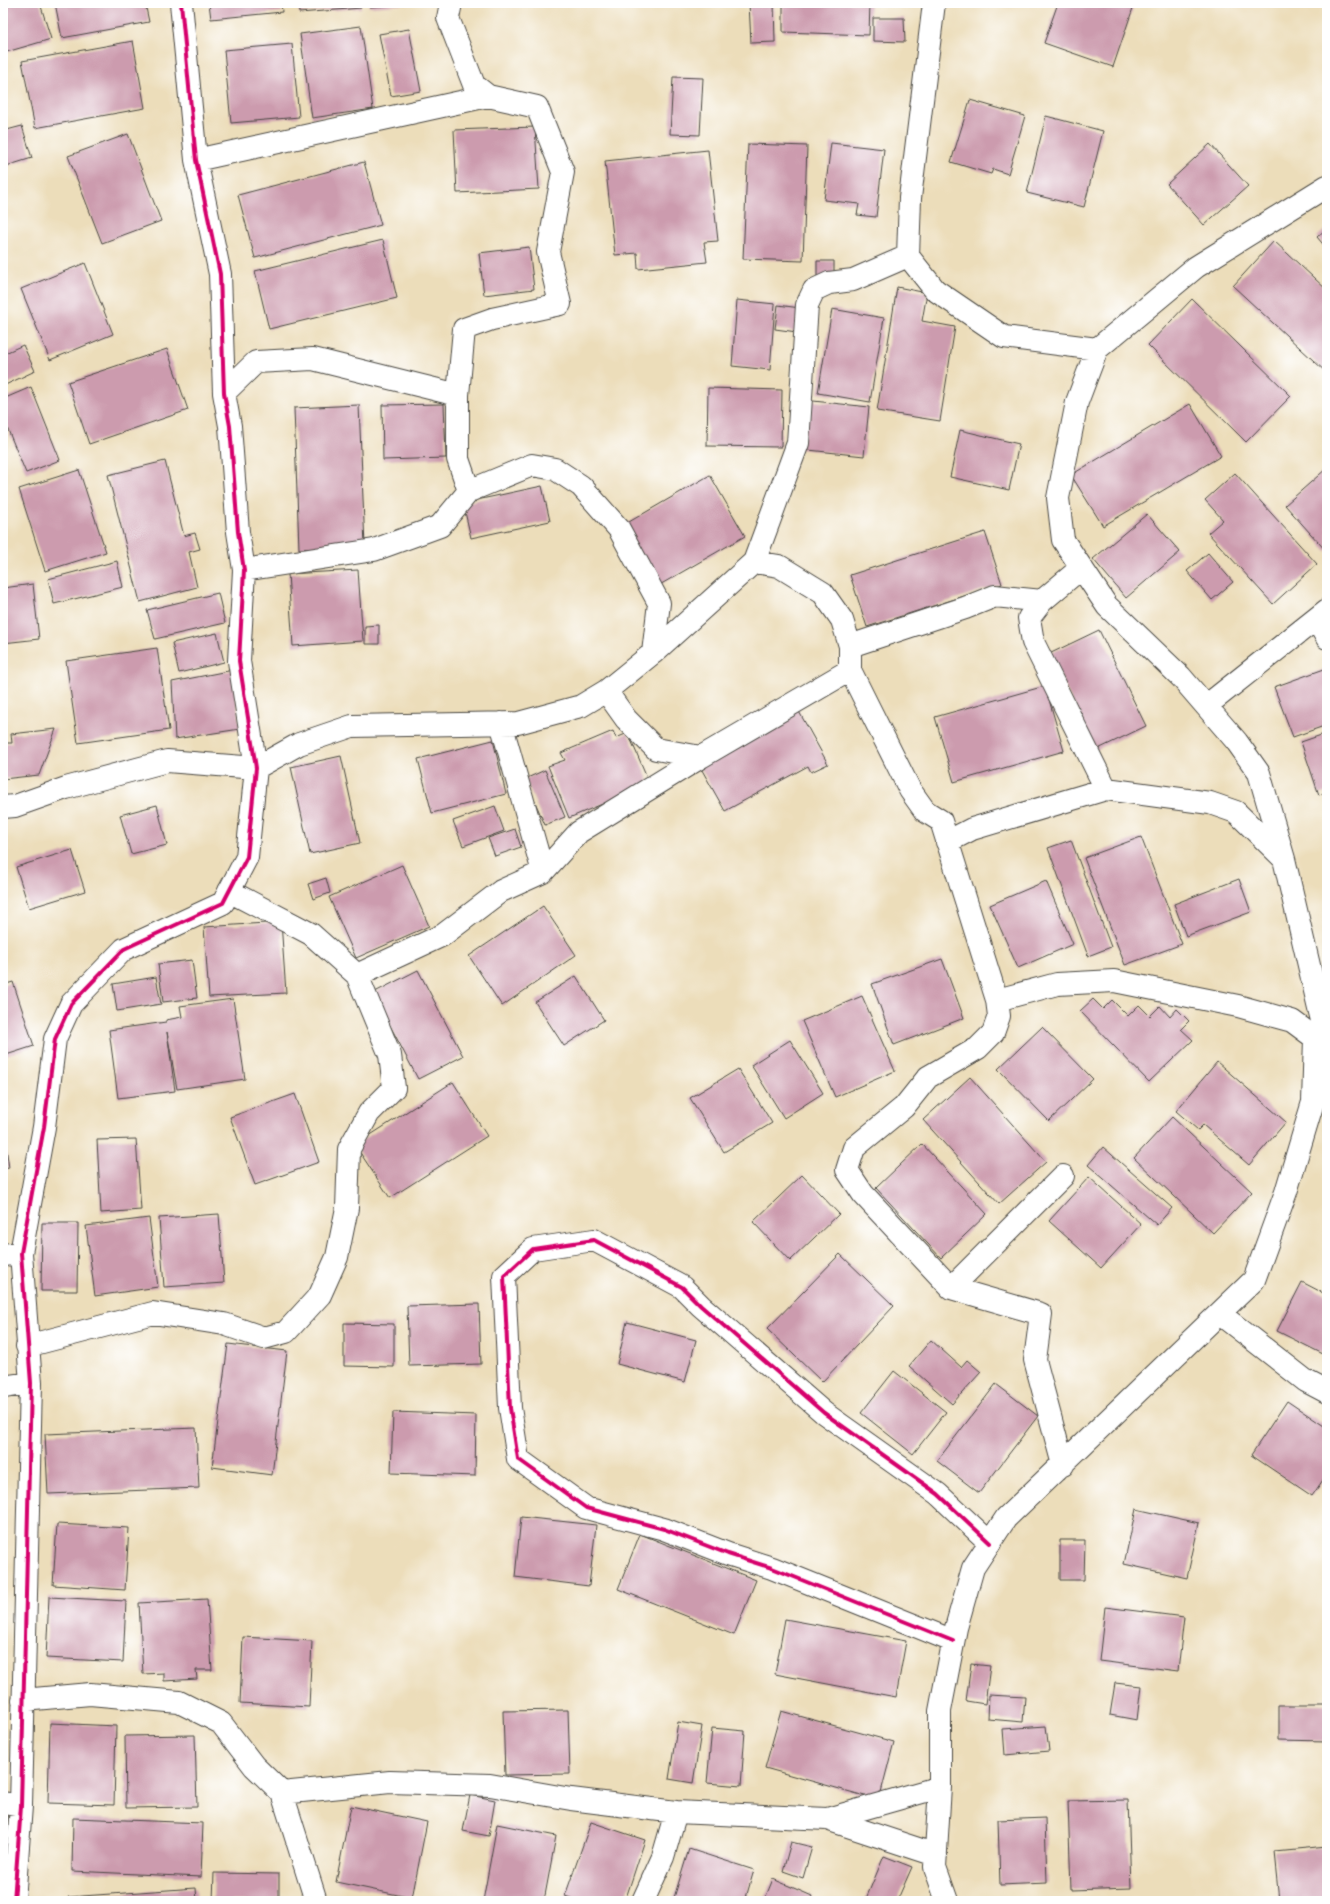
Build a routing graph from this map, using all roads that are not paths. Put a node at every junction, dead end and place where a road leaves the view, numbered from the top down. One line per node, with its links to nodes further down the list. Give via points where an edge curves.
1 (180, 3): 5 (street)
2 (451, 3): 4 (street, via 448,18 474,85)
3 (934, 3): 7 (street, via 910,198)
4 (488, 96): 5 (street); 10 (street, via 537,107 563,172 548,252 560,304 492,319 464,329)
5 (196, 160): 9 (street, via 220,274)
6 (1327, 186): 8 (street, via 1196,268)
7 (908, 256): 8 (street, via 935,290 1004,337); 12 (street, via 853,280 829,283 814,290 807,305 798,443)
8 (1097, 349): 13 (street, via 1077,402 1058,498 1063,540)
9 (224, 392): 10 (street, via 256,362 313,359); 14 (street, via 230,426 238,532)
10 (458, 395): 11 (street, via 458,459)
11 (469, 491): 14 (street, via 440,526 374,550); 19 (street, via 532,465 555,469 581,486 619,529 659,603)
12 (754, 562): 18 (street, via 779,566 823,593 842,620); 19 (street)
13 (1081, 568): 15 (street); 22 (street, via 1106,606 1181,677)
14 (244, 570): 25 (street, via 239,661)
15 (1042, 601): 18 (street, via 995,596); 26 (street, via 1029,618 1033,642)
16 (1321, 614): 17 (street); 22 (street)
17 (1327, 638)
18 (850, 646): 20 (street)
19 (653, 654): 21 (street)
20 (850, 670): 24 (street); 28 (street, via 910,790 925,811 941,821)
21 (606, 691): 23 (street, via 581,706 518,723); 24 (street, via 626,720 656,749)
22 (1206, 706): 29 (street, via 1259,773)
23 (501, 723): 25 (street, via 352,726 299,744); 30 (street)
24 (701, 756): 30 (street, via 579,832)
25 (256, 768): 27 (street, via 167,761 66,788 15,806); 31 (street, via 247,857)
26 (1106, 789): 28 (street, via 972,829); 29 (street, via 1210,803 1236,812)
27 (3, 807)
28 (947, 842): 33 (street)
29 (1284, 859): 34 (street)
30 (543, 872): 32 (street, via 501,891 443,935)
31 (229, 891): 32 (street, via 311,934); 36 (street, via 223,903 124,949 71,1004 55,1039 44,1127)
32 (357, 975): 39 (street, via 390,1054 394,1088 369,1112 349,1149 347,1208 338,1250 320,1295 286,1332 264,1338 224,1324 153,1313)
33 (997, 1000): 34 (street, via 1057,984 1114,981 1238,1006); 37 (street, via 1000,1016 993,1033 978,1048 928,1077 904,1107 854,1148 847,1170 863,1194)
34 (1322, 1029): 38 (street, via 1313,1102 1286,1192 1254,1280)
35 (1063, 1176): 37 (street)
36 (12, 1254): 39 (street)
37 (951, 1288): 43 (street, via 1041,1314 1035,1360)
38 (1220, 1314): 42 (street, via 1306,1381); 43 (street)
39 (27, 1346): 40 (street)
40 (30, 1383): 41 (street); 46 (street)
41 (3, 1387)
42 (1327, 1392)
43 (1063, 1465): 44 (street, via 1006,1518)
44 (990, 1543): 45 (street, via 973,1568); 45 (street, via 938,1494 824,1413 676,1283 594,1240 533,1249 504,1276 510,1408 518,1458 586,1508 664,1529 772,1568)
45 (953, 1642): 47 (street, via 940,1710)
46 (23, 1700): 48 (street, via 90,1694 178,1702 221,1723 254,1766); 49 (street)
47 (940, 1787): 51 (street); 52 (street)
48 (282, 1793): 50 (street, via 390,1782 490,1785 571,1799); 54 (street)
49 (12, 1804): 53 (street)
50 (676, 1812): 51 (street); 55 (street, via 663,1858)
51 (827, 1819): 52 (street)
52 (936, 1855): 56 (street, via 935,1866)
53 (14, 1901)
54 (316, 1901)
55 (642, 1901)
56 (947, 1901)

